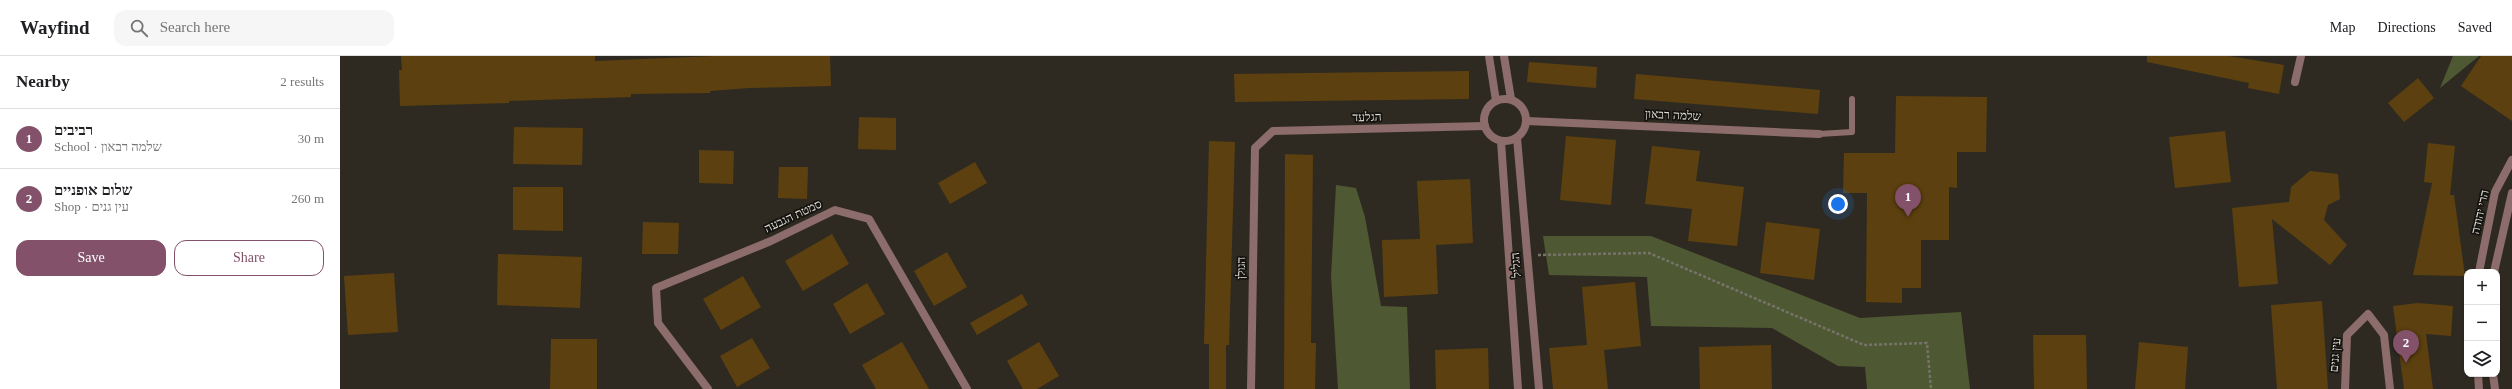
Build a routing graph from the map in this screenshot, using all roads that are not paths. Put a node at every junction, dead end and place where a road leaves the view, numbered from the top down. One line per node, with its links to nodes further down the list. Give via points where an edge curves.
1 (1489, 56): 7 (street)
2 (1504, 56): 5 (street)
3 (2301, 56): 4 (street)
4 (2295, 82)
5 (1511, 99): 7 (street); 8 (street, via 1522,107)
6 (1852, 99): 10 (lane, via 1852,132)
7 (1496, 101): 9 (street, via 1485,114)
8 (1527, 120): 10 (street, שלמה רבאון); 11 (street, via 1522,134)
9 (1485, 126): 12 (street, via 1491,136); 13 (street, הגלעד, via 1274,131)
10 (1819, 134)
11 (1517, 138): 12 (street); 24 (street, הגליל)
12 (1501, 141): 23 (street, הגליל)
13 (1255, 148): 22 (street, הגולן)
14 (2512, 160): 16 (street, הרי יהודה, via 2495,192)
15 (2512, 193): 17 (street)
16 (2480, 269)
17 (2495, 269)
18 (2478, 377): 27 (street)
19 (2493, 377): 28 (street)
20 (708, 389): 21 (street, סמטת הגבעה, via 658,323 656,288 771,241 834,210 869,219)
21 (967, 389)
22 (1251, 389)
23 (1518, 389)
24 (1539, 389)
25 (2345, 389): 26 (street, עין גנים, via 2347,335 2368,314 2384,335)
26 (2390, 389)
27 (2479, 389)
28 (2495, 389)

